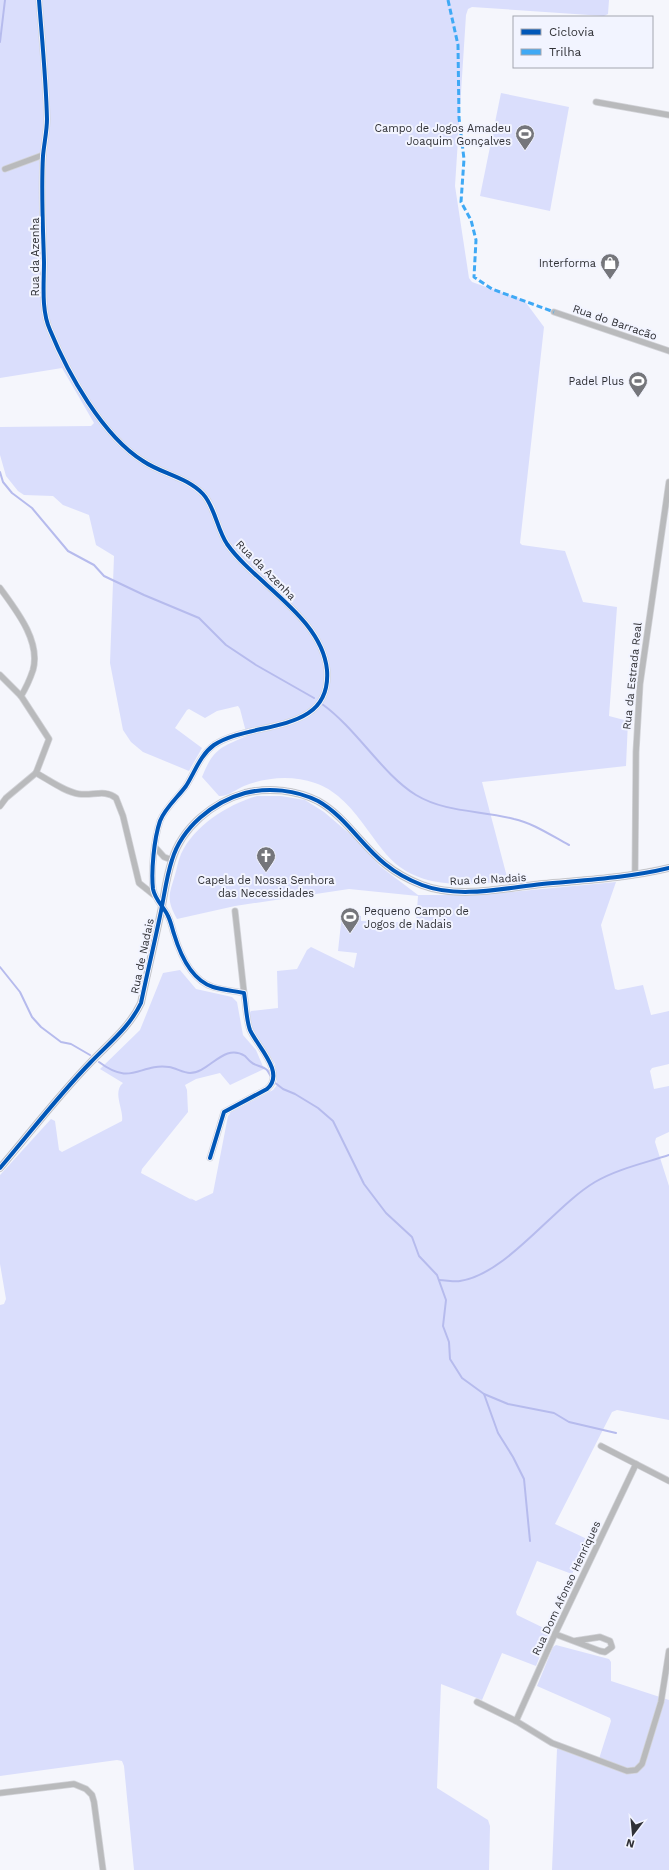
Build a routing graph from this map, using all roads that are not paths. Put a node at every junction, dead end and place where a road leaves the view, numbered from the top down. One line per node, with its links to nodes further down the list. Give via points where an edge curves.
1 (39, 0): 4 (street, Rua da Azenha, via 47,121)
2 (596, 102): 3 (street)
3 (669, 115)
4 (43, 155): 5 (street); 15 (street, Rua da Azenha, via 44,301 48,327 63,357 86,398 120,444 156,470 186,481 204,495 227,543 301,618 320,646 326,670 324,692 314,710 300,719 227,738 206,752 160,820)
5 (5, 169)
6 (554, 312): 7 (street, Rua do Barracão)
7 (669, 351)
8 (669, 482): 9 (street, Rua da Estrada Real)
9 (666, 518): 19 (street, Rua da Estrada Real, via 640,684 636,752)
10 (0, 588): 12 (street, via 27,631 34,649 34,669)
11 (0, 675): 12 (street)
12 (21, 696): 13 (street, via 49,739)
13 (36, 773): 14 (street); 21 (street, via 79,794 106,793 116,798 123,816 139,883)
14 (0, 806)
15 (155, 847): 16 (street, via 164,857); 21 (street, Rua da Azenha, via 152,875)
16 (172, 860): 19 (street, Rua de Nadais, via 191,828 206,812 235,796 257,790 280,790 298,793 317,801 334,812 384,864 434,889 464,891); 22 (street, Rua de Nadais)
17 (669, 868): 18 (street, Rua de Nadais)
18 (655, 872): 19 (street, Rua de Nadais); 20 (street, Rua de Nadais)
19 (635, 874)
20 (669, 874)
21 (154, 895): 22 (street)
22 (162, 906): 24 (street, via 170,919 178,949 192,972 210,986); 26 (street, Rua de Nadais, via 141,1003 134,1017 90,1063)
23 (235, 911): 24 (street)
24 (244, 993): 25 (street, via 250,1030 265,1052 274,1078 272,1085 267,1089 224,1112)
25 (210, 1158)
26 (0, 1168)
27 (601, 1446): 28 (street)
28 (636, 1464): 29 (street); 30 (street, Rua Dom Afonso Henriques)
29 (669, 1481)
30 (555, 1634): 31 (street); 35 (street, Rua Dom Afonso Henriques)
31 (574, 1641): 31 (street, via 605,1652 612,1647 610,1641 600,1637)
32 (669, 1651): 33 (street)
33 (668, 1665): 35 (street, via 661,1702 642,1764 636,1770 627,1771 552,1743)
34 (477, 1702): 35 (street)
35 (516, 1721)
36 (0, 1793): 37 (street, via 74,1784 86,1789 94,1802)
37 (103, 1870)

